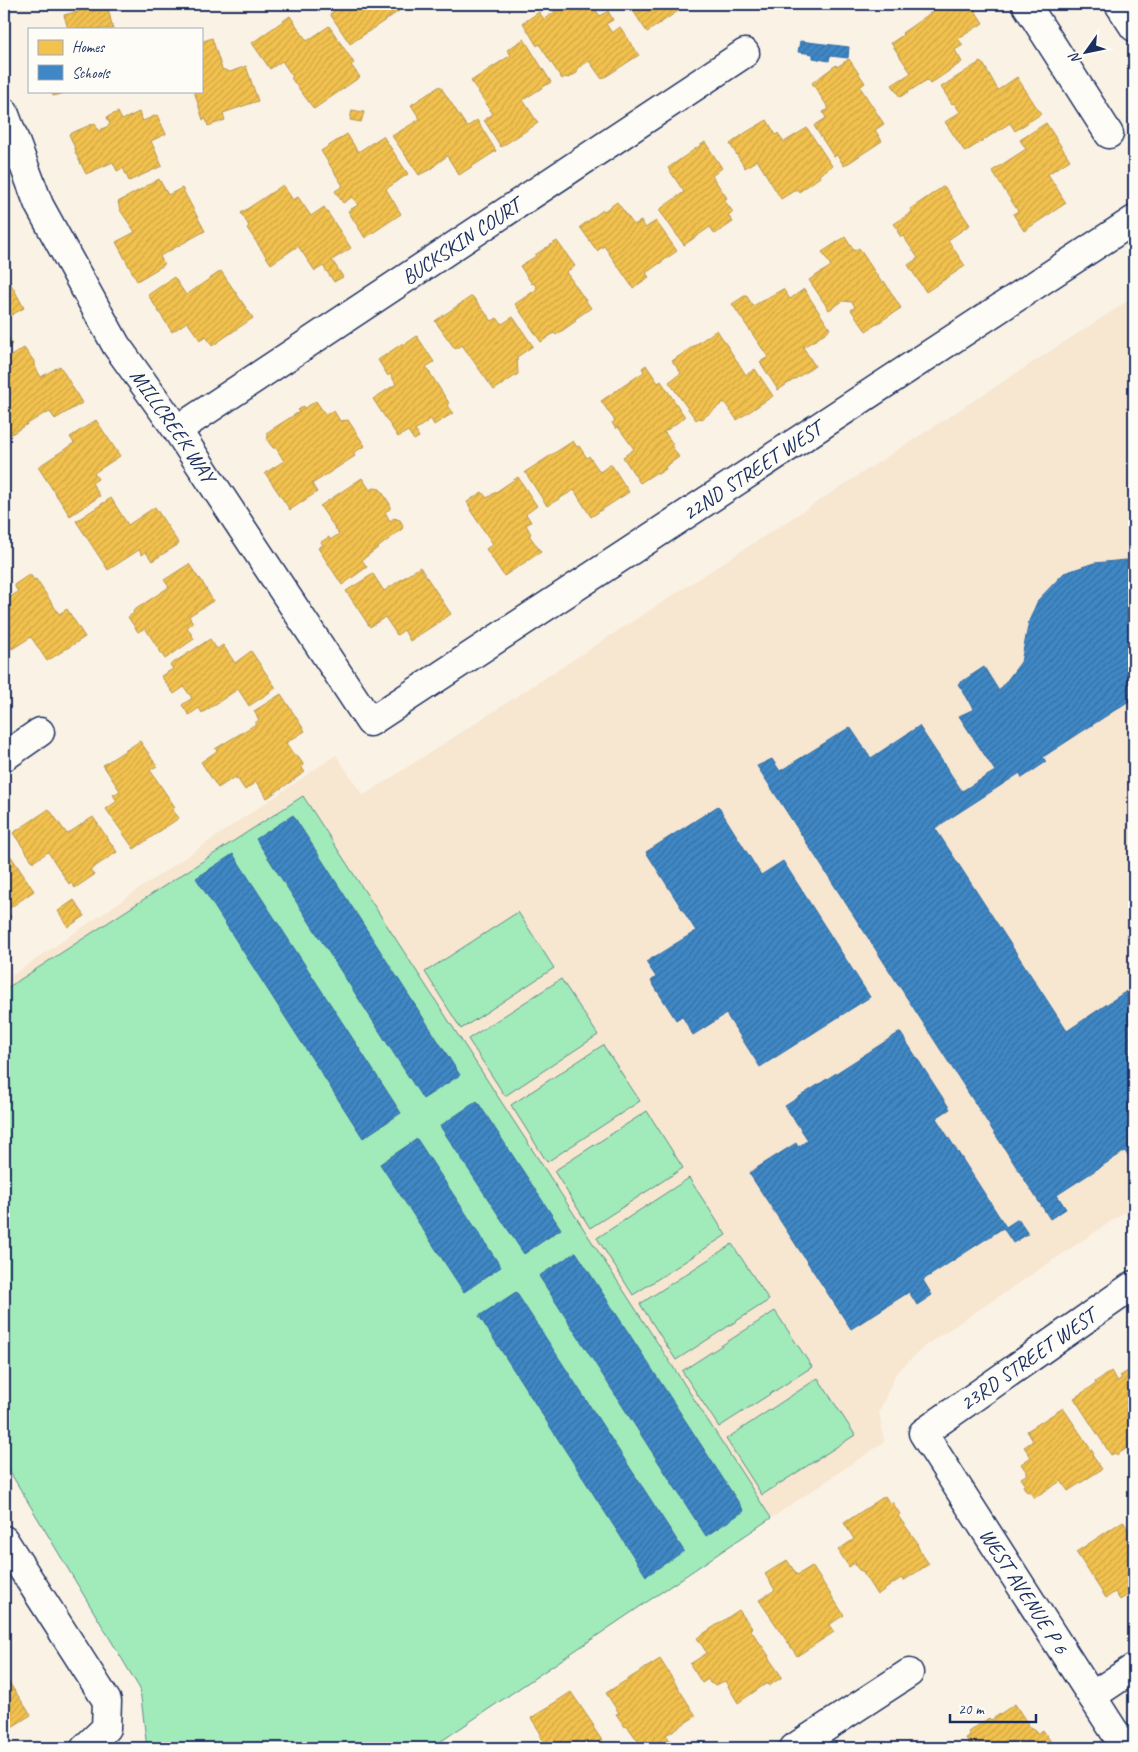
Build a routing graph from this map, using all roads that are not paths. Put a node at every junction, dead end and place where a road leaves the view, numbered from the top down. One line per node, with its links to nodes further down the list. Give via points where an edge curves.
1 (1026, 4): 6 (street)
2 (1119, 4): 3 (street)
3 (1134, 27)
4 (745, 53): 8 (street, BUCKSKIN COURT)
5 (4, 112): 8 (street, MILLCREEK WAY, via 39,205 116,345)
6 (1109, 134)
7 (1134, 220): 9 (street, 22ND STREET WEST)
8 (177, 430): 9 (street, MILLCREEK WAY)
9 (370, 722)
10 (40, 732): 11 (street)
11 (4, 757)
12 (1134, 1286): 13 (street, 23RD STREET WEST)
13 (923, 1433): 17 (street, WEST AVENUE P 6)
14 (4, 1540): 18 (street, via 107,1701 106,1728)
15 (1134, 1668): 17 (street)
16 (909, 1673): 19 (street)
17 (1092, 1696): 20 (street, WEST AVENUE P 6)
18 (85, 1748)
19 (794, 1748)
20 (1126, 1748)

